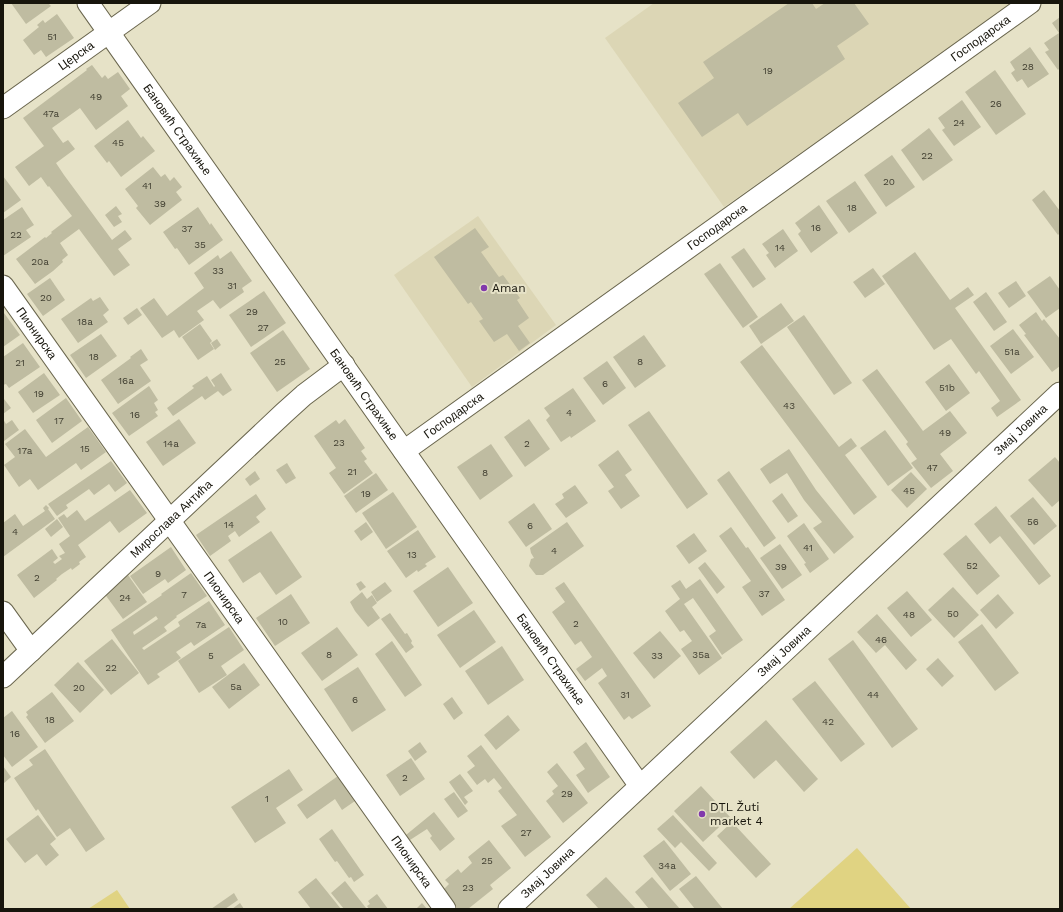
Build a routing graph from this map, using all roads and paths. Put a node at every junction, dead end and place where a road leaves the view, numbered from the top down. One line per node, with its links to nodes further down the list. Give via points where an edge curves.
1 (88, 3): 4 (street, Бановић Страхиње)
2 (150, 3): 4 (street, Церска)
3 (1030, 3): 9 (street, Господарска)
4 (109, 32): 5 (street, Церска); 7 (street, Бановић Страхиње)
5 (3, 108)
6 (3, 286): 10 (street, Пионирска)
7 (344, 365): 9 (street, Бановић Страхиње); 10 (street, Мирослава Антића, via 304,395)
8 (1060, 393): 14 (street, Змај Јовина)
9 (404, 451): 14 (street, Бановић Страхиње)
10 (169, 520): 12 (street, Мирослава Антића); 15 (street, Пионирска)
11 (3, 612): 12 (street)
12 (31, 651): 13 (street, Мирослава Антића)
13 (3, 677)
14 (640, 786): 16 (street, Змај Јовина)
15 (445, 909)
16 (509, 909)

